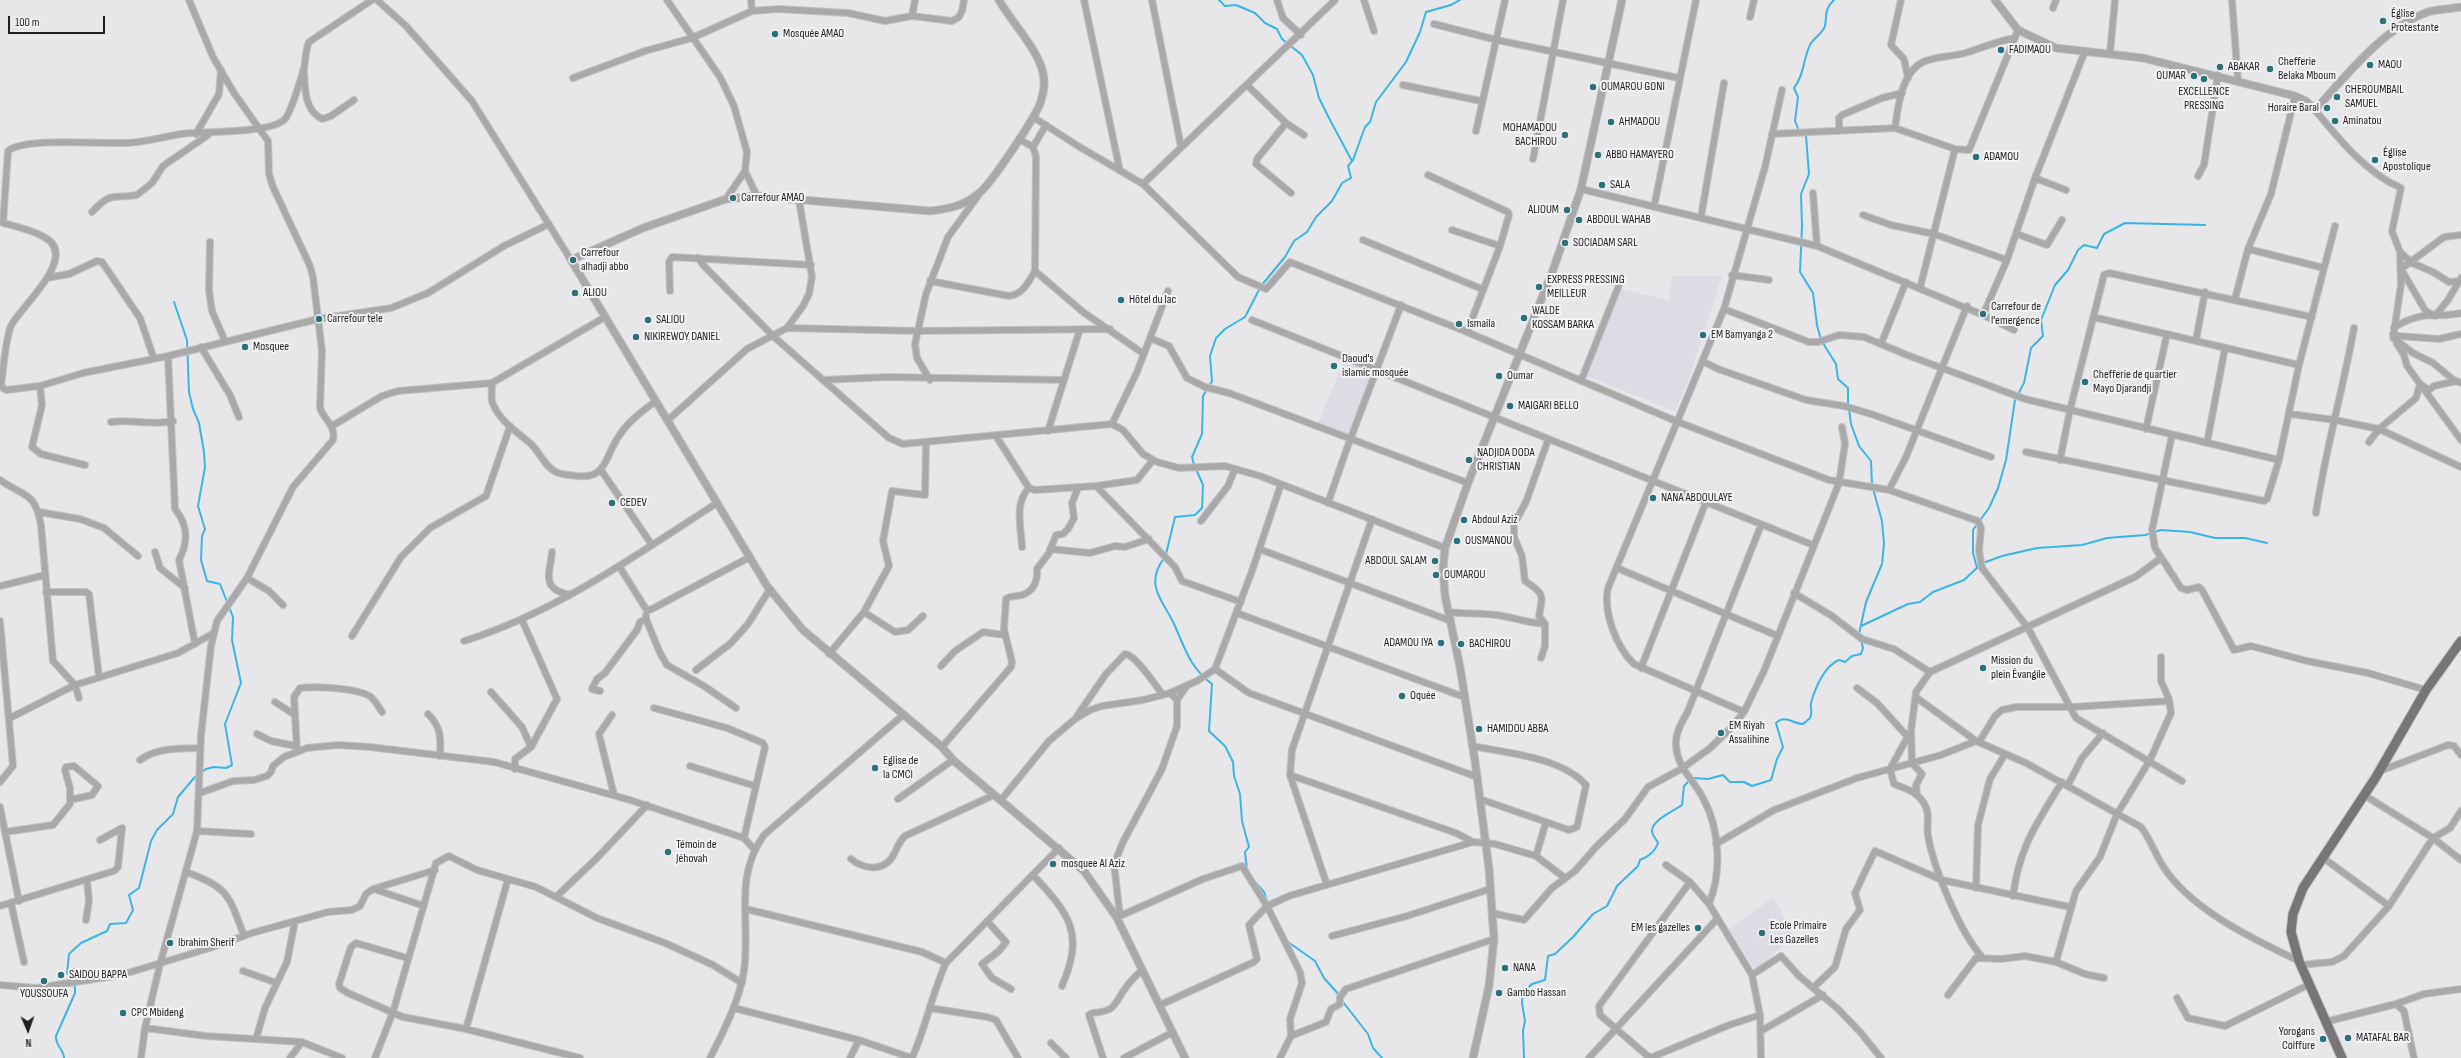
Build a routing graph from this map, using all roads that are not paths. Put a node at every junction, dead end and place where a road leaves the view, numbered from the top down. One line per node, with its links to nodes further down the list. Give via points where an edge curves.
1 (189, 0): 40 (street, via 213,57)
2 (372, 0): 41 (street, via 309,42)
3 (377, 0): 92 (street, via 406,26 472,101)
4 (668, 0): 33 (street)
5 (751, 0): 26 (street)
6 (915, 0): 27 (street)
7 (964, 0): 27 (street, via 959,17 952,20)
8 (999, 0): 56 (street, via 1037,56 1043,73 1044,88)
9 (1084, 0): 73 (street)
10 (1152, 0): 68 (street)
11 (1277, 0): 32 (street, via 1283,18)
12 (1335, 0): 32 (street)
13 (1364, 0): 31 (street)
14 (1505, 0): 35 (street)
15 (1563, 0): 37 (street)
16 (1622, 0): 39 (street)
17 (1696, 0): 44 (street)
18 (1754, 0): 28 (street)
19 (1901, 0): 45 (street, via 1891,45 1904,59)
20 (1995, 0): 30 (street)
21 (2056, 0): 25 (street)
22 (2115, 0): 38 (street)
23 (2232, 0): 46 (street)
24 (2461, 7): 55 (street, via 2428,12 2399,27 2354,67)
25 (2053, 8)
26 (752, 11): 27 (street, via 778,9 848,13 885,21); 33 (street)
27 (912, 16)
28 (1750, 17)
29 (1434, 24): 35 (street)
30 (2018, 30): 34 (street); 36 (street, via 2056,48)
31 (1374, 31)
32 (1301, 35): 48 (street)
33 (692, 38): 43 (street); 72 (street, via 720,77 734,106 747,152)
34 (2015, 38): 45 (street, via 1965,53 1922,62); 70 (street, via 1972,148 1966,151)
35 (1497, 40): 37 (street); 54 (street)
36 (2085, 51): 38 (street); 76 (street)
37 (1552, 52): 39 (street); 71 (street)
38 (2110, 53): 42 (street)
39 (1610, 64): 44 (street); 78 (street)
40 (221, 68): 59 (street, via 234,93); 63 (street, via 219,94)
41 (304, 68): 53 (street, via 305,94 310,110 316,116 322,119 331,116); 59 (street, via 288,116 279,123)
42 (2218, 75): 46 (street); 75 (street, via 2204,164)
43 (573, 78)
44 (1679, 78): 86 (street)
45 (1908, 78): 51 (street)
46 (2238, 81): 52 (street)
47 (1724, 83): 89 (street)
48 (1247, 85): 57 (street); 68 (street)
49 (1403, 85): 54 (street)
50 (1782, 90): 65 (street)
51 (1902, 93): 60 (street); 62 (street, via 1882,98 1842,115 1839,118)
52 (2295, 96): 55 (street, via 2306,101); 103 (street, via 2271,194)
53 (354, 100)
54 (1481, 102): 61 (street)
55 (2315, 110): 104 (street, via 2373,171 2387,182 2401,188 2392,231)
56 (1033, 117): 58 (street); 67 (street)
57 (1286, 123): 66 (street); 81 (street, via 1256,164)
58 (1046, 125): 69 (street); 73 (street)
59 (260, 128): 64 (street); 134 (street, via 268,141 269,174 273,187 310,266)
60 (1895, 128): 62 (street); 70 (street)
61 (1476, 131)
62 (1839, 131): 65 (street)
63 (196, 134): 64 (street); 91 (street, via 129,143 67,143 12,147 8,151)
64 (210, 134): 87 (street, via 163,166 152,183 137,196 114,195 104,199)
65 (1772, 134): 94 (street)
66 (1304, 135)
67 (1019, 139): 69 (street); 80 (street)
68 (1181, 147): 77 (street)
69 (1033, 148): 111 (street, via 1036,157)
70 (1955, 148): 96 (street)
71 (1533, 159)
72 (745, 171): 83 (street); 84 (street)
73 (1120, 171): 77 (street)
74 (1428, 175): 101 (street, via 1508,212 1510,218)
75 (2198, 176)
76 (2035, 178): 79 (street); 97 (street)
77 (1142, 184): 125 (street, via 1238,276 1266,289 1290,262)
78 (1581, 189): 86 (street); 154 (street)
79 (2066, 190)
80 (980, 193): 85 (street, via 948,209 930,211); 115 (street, via 948,237)
81 (1291, 193)
82 (1814, 193): 102 (street)
83 (757, 196): 84 (street); 85 (street)
84 (726, 199): 106 (street, via 643,228 593,248)
85 (800, 200): 109 (street)
86 (1654, 206): 89 (street)
87 (92, 212)
88 (1863, 215): 96 (street, via 1891,225)
89 (1701, 217): 94 (street)
90 (2062, 220): 97 (street, via 2047,245)
91 (2, 223): 113 (street, via 46,237 53,246 55,255 54,269)
92 (549, 224): 106 (street); 134 (street, via 504,246 428,293 407,302 371,311)
93 (2335, 226): 110 (street)
94 (1747, 228): 102 (street); 112 (street)
95 (1452, 230): 101 (street)
96 (1934, 234): 107 (street); 120 (street)
97 (2017, 234): 107 (street)
98 (2461, 235): 108 (street, via 2444,237)
99 (1363, 240): 119 (street)
100 (210, 242): 149 (street, via 209,290 212,311)
101 (1500, 246): 119 (street)
102 (1817, 246): 116 (street)
103 (2248, 249): 110 (street); 124 (street)
104 (2400, 252): 108 (street); 144 (street, via 2401,285)
105 (698, 258): 109 (street); 121 (street, via 670,259); 146 (street)
106 (571, 260): 131 (street)
107 (2007, 260): 129 (street)
108 (2411, 262): 117 (street, via 2450,282); 130 (street, via 2401,269 2424,310)
109 (811, 265): 136 (street, via 809,294)
110 (2324, 268): 133 (street)
111 (1035, 271): 115 (street, via 1020,293 1009,296); 139 (street, via 1083,312)
112 (1732, 275): 114 (street); 127 (street)
113 (48, 278): 156 (street, via 70,274 97,261 102,262 140,318); 168 (street, via 10,328 1,384 6,390)
114 (1769, 280)
115 (930, 281): 141 (street)
116 (1906, 282): 120 (street); 150 (street)
117 (2460, 283): 130 (street)
118 (1619, 285): 164 (street)
119 (1482, 288): 142 (street)
120 (1920, 288): 126 (street)
121 (670, 290)
122 (1168, 291): 147 (street)
123 (2205, 292): 124 (street); 132 (street, via 2109,273 2104,275 2102,280); 148 (street)
124 (2235, 299): 133 (street)
125 (1401, 306): 142 (street); 160 (street)
126 (1967, 306): 129 (street); 159 (street)
127 (1724, 309): 150 (street, via 1809,342 1818,342 1839,334 1864,337); 157 (street)
128 (2461, 313): 130 (street)
129 (1984, 315): 140 (street)
130 (2435, 316): 144 (street, via 2430,314 2416,318)
131 (606, 317): 166 (street); 169 (street)
132 (2093, 317): 143 (street); 170 (street)
133 (2312, 317): 158 (street)
134 (318, 319): 149 (street); 180 (street, via 322,351 320,408)
135 (1252, 320): 160 (street)
136 (787, 328): 141 (street); 146 (street)
137 (2354, 328): 175 (street)
138 (1080, 329): 139 (street); 141 (street); 163 (street)
139 (1110, 329): 153 (street)
140 (2014, 330)
141 (917, 331): 162 (street, via 917,358)
142 (1467, 332): 154 (street)
143 (2167, 334): 148 (street); 183 (street)
144 (2394, 334): 145 (street, via 2439,339); 165 (street, via 2413,354 2433,363); 167 (street, via 2406,366)
145 (2461, 334)
146 (773, 336): 161 (street); 174 (street, via 747,349)
147 (1150, 338): 153 (street); 189 (street, via 1169,346 1187,378 1205,387 1229,392)
148 (2196, 340): 152 (street)
149 (225, 341): 151 (street)
150 (1881, 344): 159 (street)
151 (198, 348): 155 (street); 172 (street, via 230,395)
152 (2225, 348): 158 (street); 194 (street)
153 (1144, 354): 179 (street)
154 (1519, 355): 164 (street); 173 (street)
155 (168, 356): 156 (street); 176 (street)
156 (154, 359): 168 (street, via 83,373)
157 (1702, 360): 178 (street); 186 (street, via 1718,369 1806,400 1844,406)
158 (2299, 365): 171 (street)
159 (1941, 368): 170 (street, via 2025,399); 186 (street)
160 (1377, 371): 173 (street); 189 (street)
161 (822, 380): 162 (street, via 887,377); 193 (street, via 895,443)
162 (930, 380): 163 (street)
163 (1062, 380): 185 (street)
164 (1581, 381): 178 (street)
165 (2459, 382): 167 (street, via 2434,386 2428,390)
166 (492, 383): 180 (street, via 398,391 382,396); 181 (street, via 494,407)
167 (2420, 384): 184 (street, via 2416,398); 191 (street)
168 (40, 386): 200 (street, via 42,405 32,448 41,454)
169 (656, 402): 174 (street); 203 (street, via 634,416 617,438)
170 (2070, 410): 183 (street); 198 (street)
171 (2290, 414): 175 (street); 199 (street)
172 (239, 417)
173 (1495, 417): 190 (street); 207 (street)
174 (668, 420): 215 (street)
175 (2335, 420): 184 (street); 218 (street, via 2322,471)
176 (172, 421): 177 (street, via 162,424 130,420); 240 (street, via 175,509 184,521 185,548 179,560)
177 (112, 422)
178 (1678, 422): 205 (street); 208 (street)
179 (1112, 424): 185 (street); 197 (street, via 1123,430 1143,454)
180 (332, 426): 237 (street, via 333,440 293,487)
181 (510, 426): 203 (street, via 536,449 548,466 556,472 589,477); 262 (street, via 486,496 430,528 400,557)
182 (1842, 427): 208 (street, via 1845,444)
183 (2146, 429): 188 (street)
184 (2379, 429): 192 (street); 201 (street)
185 (1048, 431): 187 (street)
186 (1917, 431): 196 (street); 213 (street)
187 (996, 436): 193 (street); 211 (street)
188 (2172, 436): 194 (street); 206 (street)
189 (1350, 438): 207 (street); 216 (street)
190 (1548, 440): 205 (street); 258 (street, via 1526,502 1514,524 1514,537 1522,556 1525,581 1543,596 1538,616)
191 (2461, 440)
192 (2370, 442)
193 (926, 443): 249 (street, via 925,495 892,491 883,541 889,566)
194 (2207, 443): 199 (street)
195 (2026, 452): 198 (street)
196 (1990, 457)
197 (1153, 460): 202 (street, via 1179,468 1219,466); 210 (street, via 1137,480)
198 (2060, 460): 206 (street)
199 (2279, 460): 206 (street, via 2267,499 2262,502)
200 (84, 465)
201 (2461, 467)
202 (1235, 469): 209 (street); 220 (street, via 1228,486)
203 (601, 470): 223 (street)
204 (0, 480): 217 (street, via 31,498)
205 (1653, 480): 214 (street); 235 (street)
206 (2163, 481): 233 (street, via 2152,532 2155,548)
207 (1468, 483): 226 (street)
208 (1839, 483): 213 (street); 224 (street)
209 (1281, 484): 216 (street); 228 (street)
210 (1096, 486): 212 (street); 222 (street)
211 (1029, 488): 212 (street); 225 (street, via 1022,496 1020,505)
212 (1078, 488): 227 (street, via 1072,503 1074,518 1063,534 1056,535)
213 (1889, 490): 259 (street, via 1979,523 1981,565)
214 (1706, 502): 221 (street); 242 (street)
215 (717, 503): 223 (street); 232 (street)
216 (1328, 503): 219 (street)
217 (39, 512): 231 (street, via 80,519 104,528); 236 (street)
218 (2316, 513)
219 (1372, 519): 226 (street); 238 (street)
220 (1201, 521)
221 (1761, 525): 224 (street); 252 (street)
222 (1149, 539): 227 (street, via 1125,547 1115,546 1090,553); 246 (street, via 1175,567 1182,581)
223 (652, 545): 234 (street)
224 (1813, 545): 244 (street)
225 (1022, 547)
226 (1445, 548): 250 (street, via 1443,569)
227 (1050, 549): 261 (street, via 1037,569 1036,583 1022,595 1006,599)
228 (1259, 549): 238 (street); 246 (street)
229 (155, 552): 240 (street, via 160,568)
230 (552, 552): 245 (street, via 547,572 549,581 555,590)
231 (138, 556)
232 (750, 557): 241 (street); 248 (street)
233 (2161, 558): 259 (street, via 2135,577); 281 (street, via 2181,588 2187,590 2199,586 2235,651 2251,646 2368,673)
234 (619, 566): 245 (street); 248 (street, via 646,609)
235 (1616, 568): 242 (street); 272 (street, via 1606,597 1609,614 1626,656)
236 (45, 575): 239 (street); 243 (street)
237 (247, 578): 247 (street, via 269,591); 260 (street, via 220,613)
238 (1350, 582): 257 (street); 267 (street)
239 (0, 586)
240 (185, 588): 266 (street)
241 (770, 589): 268 (street, via 803,630); 273 (street, via 736,638)
242 (1672, 591): 252 (street); 272 (street)
243 (46, 592): 276 (street, via 90,594); 277 (street, via 53,660)
244 (1794, 593): 263 (street); 275 (street, via 1860,637 1894,649)
245 (570, 595): 255 (street)
246 (1241, 602): 251 (street)
247 (283, 605)
248 (650, 610): 254 (street)
249 (864, 612): 253 (street, via 895,632 903,633); 268 (street)
250 (1448, 612): 257 (street); 258 (street, via 1494,615 1514,618 1525,623)
251 (1237, 613): 267 (street); 274 (street)
252 (1724, 614): 263 (street); 280 (street)
253 (923, 616)
254 (646, 619): 283 (street, via 640,622 605,673 594,682 592,689); 294 (street, via 660,653 668,665)
255 (522, 620): 264 (street); 310 (street, via 557,699)
256 (0, 621): 302 (street)
257 (1451, 621): 286 (street)
258 (1545, 624): 270 (street, via 1545,646)
259 (2028, 628): 275 (street); 292 (street)
260 (214, 633): 266 (street); 312 (street)
261 (1004, 634): 271 (street, via 983,632 955,651); 311 (street, via 1011,667)
262 (352, 636)
263 (1778, 636): 297 (street)
264 (464, 641)
265 (2461, 641): 281 (main road)
266 (195, 644): 276 (street, via 178,653)
267 (1327, 647): 286 (street); 296 (street)
268 (829, 654): 300 (street)
269 (2161, 657): 290 (street, via 2161,681)
270 (1541, 658)
271 (941, 666)
272 (1641, 668): 280 (street)
273 (696, 670)
274 (1213, 671): 278 (street); 296 (street, via 1248,693)
275 (1930, 672): 288 (street, via 1916,692)
276 (99, 677): 277 (street)
277 (75, 686): 287 (street); 302 (street)
278 (1186, 687): 284 (street); 289 (street)
279 (1857, 688): 307 (street, via 1877,703)
280 (1696, 690): 297 (street); 323 (street, via 1677,732 1676,746)
281 (2426, 690): 325 (main road)
282 (491, 692): 310 (street, via 522,727)
283 (600, 692)
284 (1170, 693): 285 (street); 289 (street)
285 (1162, 695): 303 (street, via 1102,706); 303 (street, via 1134,659 1124,654 1106,674)
286 (1464, 697): 309 (street)
287 (79, 698)
288 (1917, 698): 304 (street); 308 (street)
289 (1177, 700): 386 (street, via 1178,726 1162,769 1114,864)
290 (2169, 701): 292 (street); 319 (street, via 2171,713)
291 (275, 702): 299 (street)
292 (2072, 707): 305 (street, via 2076,718); 308 (street, via 2016,707 2002,710)
293 (654, 708): 331 (street, via 760,740 765,747)
294 (736, 708)
295 (382, 712): 299 (street, via 371,697 321,686 300,688 296,691)
296 (1304, 712): 326 (street, via 1292,750); 327 (street)
297 (1744, 712): 323 (street, via 1709,749)
298 (428, 714): 316 (street, via 437,723 441,732)
299 (295, 715): 313 (street)
300 (903, 715): 311 (street); 356 (street, via 764,835)
301 (612, 716): 333 (street, via 600,734)
302 (10, 718): 329 (street, via 13,766)
303 (1075, 720): 340 (street, via 1049,741)
304 (1911, 730): 307 (street); 320 (street)
305 (2103, 733): 319 (street); 330 (street)
306 (257, 734): 313 (street)
307 (1907, 736): 324 (street)
308 (1978, 742): 314 (street); 320 (street)
309 (1472, 746): 327 (street); 345 (street, via 1550,762 1582,781 1586,789 1577,827 1569,830)
310 (531, 747): 322 (street, via 515,759)
311 (942, 747): 318 (street)
312 (200, 748): 317 (street, via 158,750); 332 (street)
313 (296, 749): 316 (street, via 338,745); 332 (street, via 277,763 267,776 254,780 226,782)
314 (2005, 754): 330 (street); 371 (street, via 1990,779 1978,825)
315 (2461, 755): 325 (street, via 2454,746 2448,745)
316 (440, 756): 322 (street, via 494,762)
317 (140, 760)
318 (953, 760): 334 (street); 337 (street)
319 (2150, 760): 328 (street); 344 (street)
320 (1912, 763): 324 (street); 335 (street, via 1922,774 1916,785)
321 (690, 766): 331 (street)
322 (515, 769): 333 (street)
323 (1681, 769): 354 (street, via 1703,798 1711,817); 365 (street, via 1648,787 1625,819 1575,871)
324 (1890, 769): 335 (street, via 1894,784); 354 (street, via 1858,778 1774,810)
325 (2379, 771): 336 (main road)
326 (1290, 775): 352 (street, via 1456,833); 370 (street)
327 (1477, 777): 338 (street)
328 (2182, 781)
329 (0, 782)
330 (2065, 784): 344 (street); 374 (street, via 2032,830 2016,873)
331 (755, 786): 349 (street)
332 (200, 793): 346 (street)
333 (614, 795): 341 (street)
334 (994, 795): 340 (street); 359 (street, via 905,836 898,843 891,859 883,865 870,868)
335 (1917, 795): 368 (street, via 1928,813 1928,835)
336 (2364, 795): 350 (street); 358 (main road)
337 (898, 799)
338 (1480, 799): 345 (street); 353 (street)
339 (70, 800): 339 (street, via 92,795 98,786 74,766 66,767 65,770); 347 (street, via 70,804 53,825)
340 (1001, 800): 355 (street)
341 (647, 805): 349 (street); 375 (street)
342 (0, 806): 347 (street)
343 (2461, 811): 350 (street, via 2450,828)
344 (2117, 814): 383 (street, via 2100,857 2076,890); 399 (street, via 2141,827 2151,839 2166,872 2184,892 2235,927)
345 (1546, 822): 357 (street)
346 (197, 831): 348 (street); 363 (street)
347 (5, 832): 376 (street)
348 (251, 834)
349 (744, 838): 356 (street)
350 (2433, 838): 360 (street); 382 (street)
351 (100, 840): 367 (street, via 122,828 118,867 109,874)
352 (1473, 842): 353 (street); 370 (street)
353 (1486, 844): 357 (street); 373 (street)
354 (1716, 844): 378 (street, via 1715,888)
355 (1059, 848): 364 (street); 386 (street, via 1084,871)
356 (754, 849): 384 (street, via 746,877)
357 (1536, 856): 365 (street)
358 (2322, 857): 382 (street); 399 (main road, via 2303,888 2293,914 2291,932)
359 (851, 859)
360 (2461, 860)
361 (1666, 865): 369 (street)
362 (434, 870): 366 (street, via 436,863 449,856 477,870); 372 (street); 381 (street)
363 (186, 872): 391 (street, via 205,879 223,890 234,908); 400 (street)
364 (1033, 875): 390 (street); 409 (street, via 1068,917 1074,936 1067,974)
365 (1565, 878): 385 (street, via 1552,888 1524,920)
366 (508, 879): 375 (street, via 536,886); 424 (street)
367 (87, 880): 376 (street); 388 (street, via 89,901)
368 (1942, 880): 371 (street); 395 (street, via 1968,939); 410 (street, via 1875,851 1855,893 1860,910 1846,929 1835,967)
369 (1690, 882): 378 (street); 425 (street, via 1599,1006 1600,1015)
370 (1327, 885): 379 (street)
371 (1976, 888): 374 (street)
372 (373, 889): 381 (street); 389 (street, via 366,894 360,906)
373 (1490, 889): 385 (street); 392 (street, via 1407,916)
374 (2014, 896): 383 (street)
375 (556, 897): 406 (street, via 597,918 713,965)
376 (19, 901): 377 (street)
377 (11, 903): 380 (street); 396 (street)
378 (1709, 904): 387 (street)
379 (1269, 905): 386 (street, via 1242,866 1203,879); 417 (street, via 1249,925 1257,959 1254,962); 428 (street, via 1300,972 1302,983 1290,1020)
380 (0, 906)
381 (424, 906): 394 (street)
382 (2389, 906): 399 (street, via 2344,956 2332,962)
383 (2070, 907): 397 (street)
384 (746, 909): 398 (street, via 922,952); 406 (street, via 746,953)
385 (1492, 912): 393 (street)
386 (1118, 917): 401 (street)
387 (1717, 919): 403 (street); 425 (street)
388 (86, 920)
389 (295, 921): 391 (street); 405 (street, via 287,962)
390 (987, 921): 398 (street); 411 (street, via 1006,942 982,964 992,978)
391 (244, 936): 400 (street)
392 (1332, 936)
393 (1494, 939): 428 (street, via 1346,989 1340,997 1340,1004 1331,1009 1326,1022); 450 (street, via 1489,986)
394 (407, 958): 420 (street); 420 (street, via 358,942 351,947 339,984 348,994)
395 (1982, 958): 397 (street, via 2025,956); 414 (street, via 1976,958)
396 (24, 962)
397 (2056, 962): 404 (street, via 2085,974)
398 (946, 963): 419 (street, via 937,982)
399 (2300, 963): 408 (main road)
400 (160, 964): 407 (street, via 121,975 36,988); 423 (street)
401 (1142, 970): 417 (street); 446 (street, via 1127,986 1113,1009 1092,1012 1089,1015)
402 (243, 971): 405 (street)
403 (1752, 975): 410 (street, via 1781,956 1799,976); 421 (street)
404 (2104, 978)
405 (277, 983): 429 (street, via 265,1008)
406 (742, 983): 418 (street)
407 (0, 985)
408 (2308, 985): 415 (street, via 2225,1026 2188,1018); 422 (main road)
409 (1062, 986)
410 (1814, 987): 413 (street)
411 (1011, 989)
412 (2461, 989): 416 (street, via 2424,994)
413 (1822, 995): 426 (street); 454 (street, via 1861,1033)
414 (1948, 995)
415 (2177, 998)
416 (2396, 1004): 422 (street); 456 (street, via 2404,1011)
417 (1160, 1005): 427 (street)
418 (734, 1008): 430 (street); 441 (street)
419 (930, 1008): 443 (street); 444 (street, via 996,1020)
420 (392, 1012): 424 (street, via 403,1017); 439 (street)
421 (1760, 1015): 426 (street); 434 (street, via 1728,1025)
422 (2324, 1022): 455 (main road)
423 (145, 1028): 429 (street); 435 (street)
424 (466, 1028): 440 (street)
425 (1615, 1028): 451 (street); 452 (street)
426 (1761, 1031): 453 (street)
427 (1173, 1032): 447 (street); 448 (street)
428 (1291, 1036): 449 (street)
429 (256, 1039): 431 (street)
430 (859, 1040): 442 (street); 443 (street)
431 (302, 1042): 433 (street); 436 (street)
432 (1050, 1043): 445 (street)
433 (327, 1051): 437 (street); 438 (street)
434 (1663, 1056): 452 (street)
435 (141, 1058)
436 (290, 1058)
437 (325, 1058)
438 (342, 1058)
439 (375, 1058)
440 (580, 1058)
441 (710, 1058)
442 (850, 1058)
443 (912, 1058)
444 (1018, 1058)
445 (1066, 1058)
446 (1103, 1058)
447 (1124, 1058)
448 (1185, 1058)
449 (1280, 1058)
450 (1473, 1058)
451 (1589, 1058)
452 (1650, 1058)
453 (1761, 1058)
454 (1881, 1058)
455 (2342, 1058)
456 (2414, 1058)

